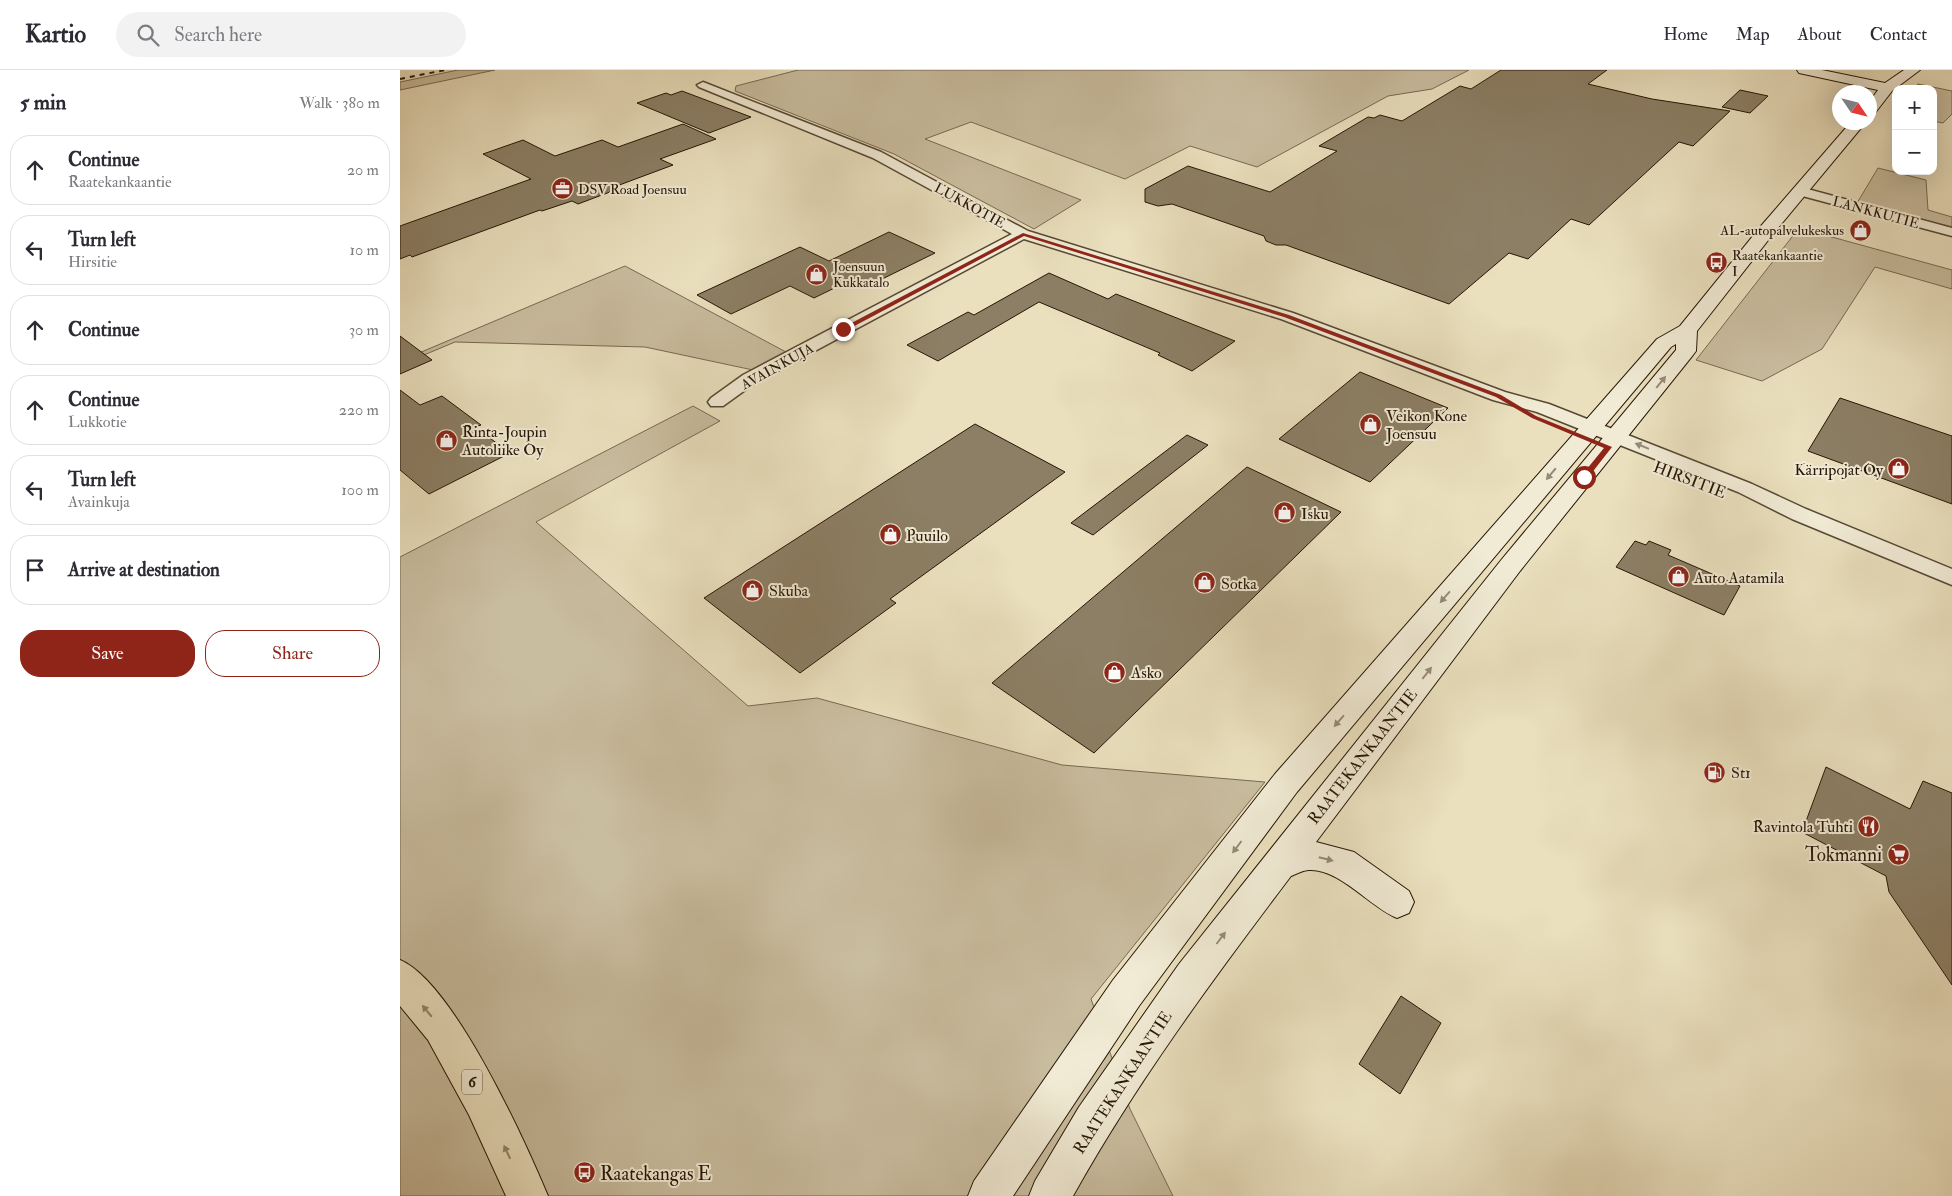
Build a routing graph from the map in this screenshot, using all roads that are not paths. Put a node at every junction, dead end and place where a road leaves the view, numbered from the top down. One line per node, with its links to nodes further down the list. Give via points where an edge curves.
1 (1804, 70): 4 (main road)
2 (1913, 70): 4 (main road)
3 (703, 85): 9 (street, LUKKOTIE, via 869,151)
4 (1887, 88): 5 (main road)
5 (1877, 101)
6 (1852, 130): 7 (main road, RAATEKANKAANTIE)
7 (1800, 191): 8 (street, LANKKUTIE); 11 (main road, RAATEKANKAANTIE, via 1687,330 1686,351)
8 (1952, 232)
9 (1023, 234): 10 (street, AVAINKUJA, via 749,379); 11 (street, LUKKOTIE, via 1286,316 1499,396 1534,417)
10 (718, 402)
11 (1601, 437): 12 (street, HIRSITIE, via 1739,498 1799,514); 13 (main road, RAATEKANKAANTIE, one-way to 11, via 1511,565); 17 (main road, RAATEKANKAANTIE, one-way to 17, via 1286,783 1126,993)
12 (1952, 578)
13 (1279, 864): 14 (main road, one-way to 14, via 1310,855 1342,863); 18 (main road, RAATEKANKAANTIE, one-way to 13, via 1093,1121 1192,977)
14 (1397, 902)
15 (400, 978): 16 (highway, 6, one-way to 15, via 483,1101 445,1035)
16 (527, 1196)
17 (989, 1196)
18 (1050, 1196)

